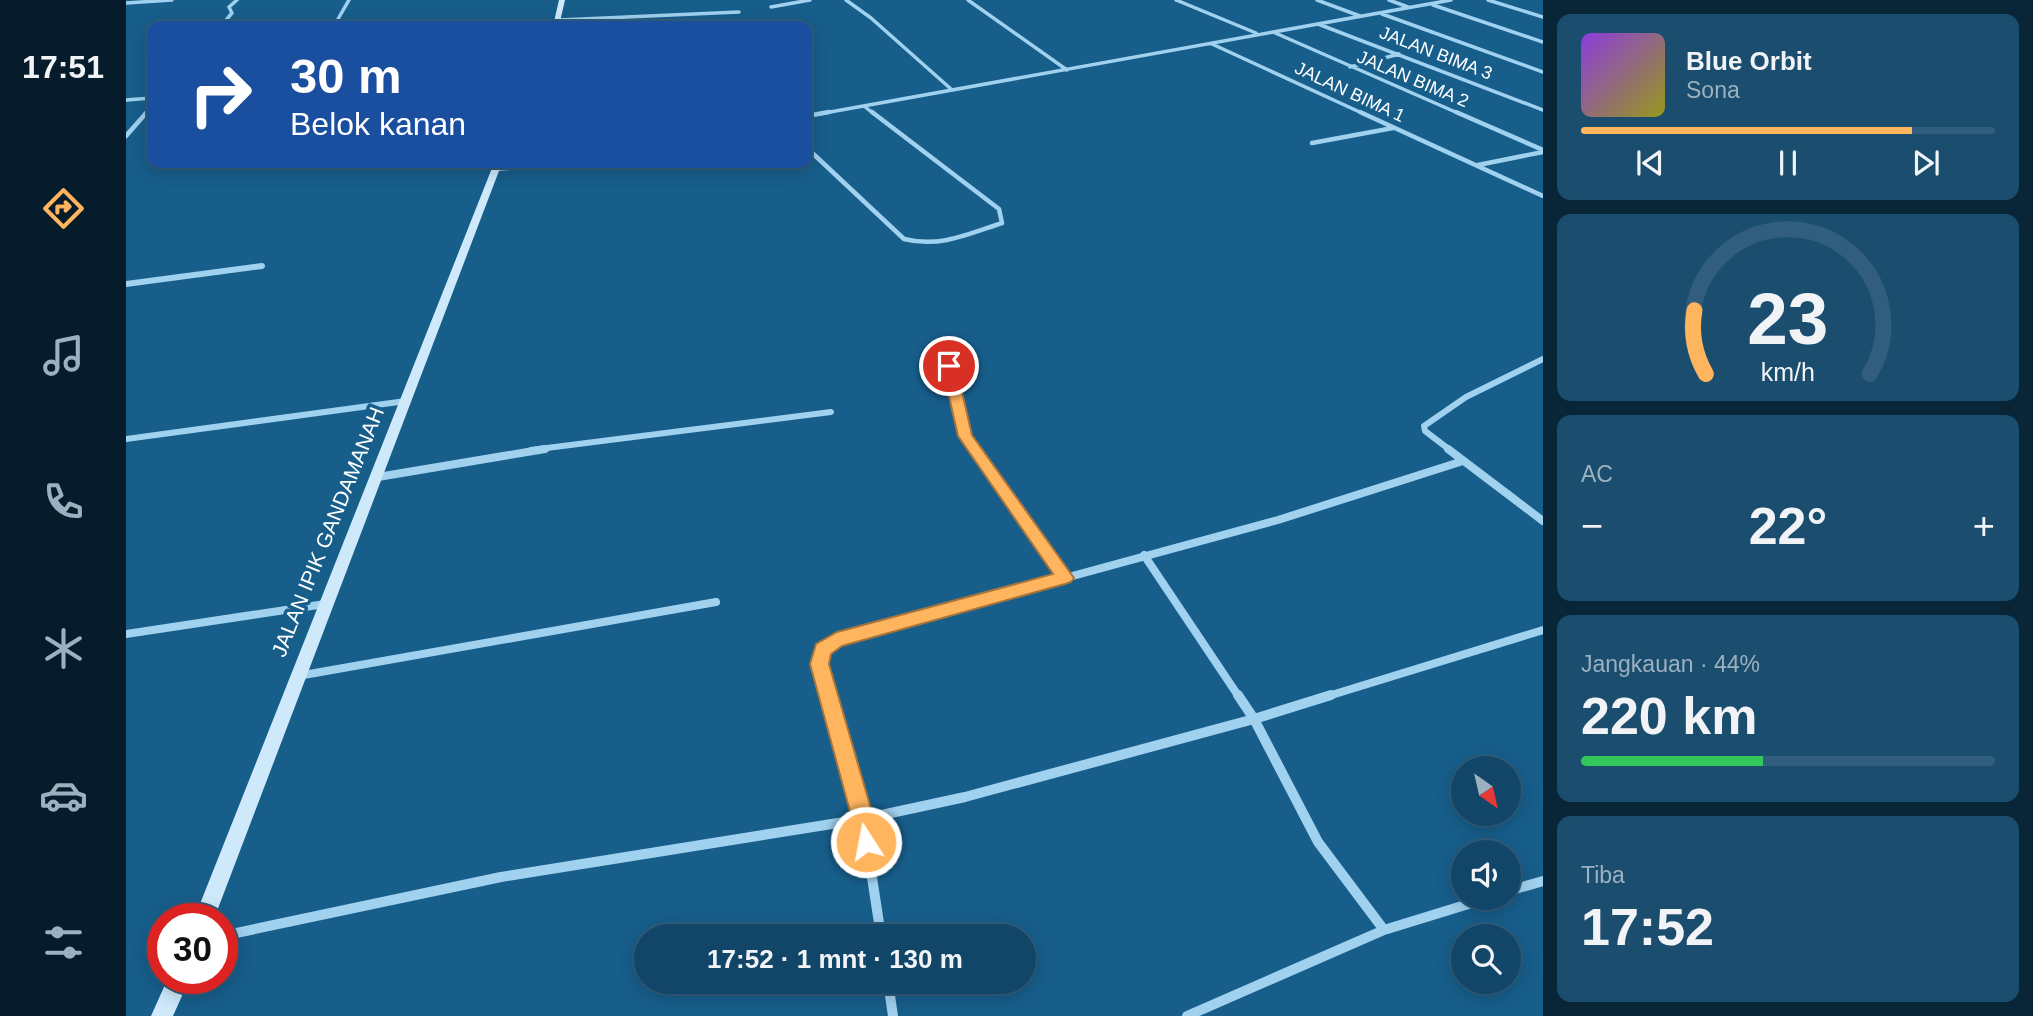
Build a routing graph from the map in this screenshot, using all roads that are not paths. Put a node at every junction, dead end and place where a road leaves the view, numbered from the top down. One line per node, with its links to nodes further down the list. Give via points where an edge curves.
1 (172, 0): 13 (street)
2 (237, 0): 21 (street, via 229,7 232,13)
3 (349, 0): 22 (street)
4 (562, 0): 23 (street)
5 (810, 0): 15 (street)
6 (846, 0): 34 (street)
7 (968, 0): 32 (street)
8 (1176, 0): 27 (street)
9 (1317, 0): 19 (street)
10 (1389, 0): 16 (street)
11 (1451, 0): 14 (street)
12 (1488, 0): 20 (street)
13 (126, 3)
14 (1432, 4): 16 (street); 28 (street)
15 (771, 7)
16 (1412, 8): 18 (street)
17 (740, 12): 24 (street)
18 (1381, 14): 19 (street); 33 (street)
19 (1361, 17): 25 (street)
20 (1543, 17)
21 (225, 21)
22 (337, 21)
23 (557, 21)
24 (590, 21)
25 (1318, 24): 26 (street); 30 (street, JALAN BIMA 3)
26 (1272, 32): 27 (street); 31 (street, JALAN BIMA 2)
27 (1259, 34): 29 (street)
28 (1543, 42)
29 (1212, 44): 32 (street); 41 (street, JALAN BIMA 1)
30 (1399, 54): 31 (street); 38 (street, JALAN BIMA 3)
31 (1350, 67): 44 (street, JALAN BIMA 2)
32 (1067, 70): 34 (street)
33 (1543, 72)
34 (951, 89): 37 (street)
35 (147, 98): 36 (street)
36 (126, 100)
37 (864, 106): 40 (street); 45 (street, via 999,209 1002,223 946,242 917,244 904,239)
38 (1543, 110)
39 (147, 112): 42 (street)
40 (812, 115)
41 (1394, 128): 43 (street); 46 (street, JALAN BIMA 1)
42 (126, 136)
43 (1312, 143)
44 (1543, 151): 46 (street)
45 (812, 153)
46 (1478, 165): 48 (street, JALAN BIMA 1)
47 (496, 168): 53 (street, JALAN IPIK GANDAMANAH)
48 (1543, 196)
49 (262, 266): 50 (street)
50 (126, 284)
51 (1543, 359): 56 (street, via 1491,384 1424,426)
52 (949, 366): 60 (street, via 965,436)
53 (406, 401): 55 (street); 57 (street, JALAN IPIK GANDAMANAH)
54 (831, 412): 57 (street, via 511,453)
55 (126, 439)
56 (1464, 461): 58 (street); 59 (street, via 1278,520)
57 (377, 477): 62 (street, JALAN IPIK GANDAMANAH)
58 (1543, 521)
59 (1144, 555): 60 (street); 66 (street)
60 (1065, 578): 67 (street, via 837,640 823,649 819,664)
61 (716, 602): 65 (street)
62 (326, 604): 64 (street); 65 (street, JALAN IPIK GANDAMANAH)
63 (1543, 630): 66 (street)
64 (126, 634)
65 (297, 676): 70 (street, JALAN IPIK GANDAMANAH)
66 (1254, 719): 67 (street, via 965,797); 73 (street, via 1318,842)
67 (863, 819): 72 (street); 74 (street, via 501,877)
68 (1543, 881): 69 (street)
69 (1521, 887)
70 (210, 903)
71 (1451, 909): 73 (street)
72 (879, 924)
73 (1384, 930): 77 (street)
74 (238, 933)
75 (172, 994): 78 (street)
76 (890, 994): 79 (street)
77 (1195, 1014)
78 (162, 1016)
79 (893, 1016)

